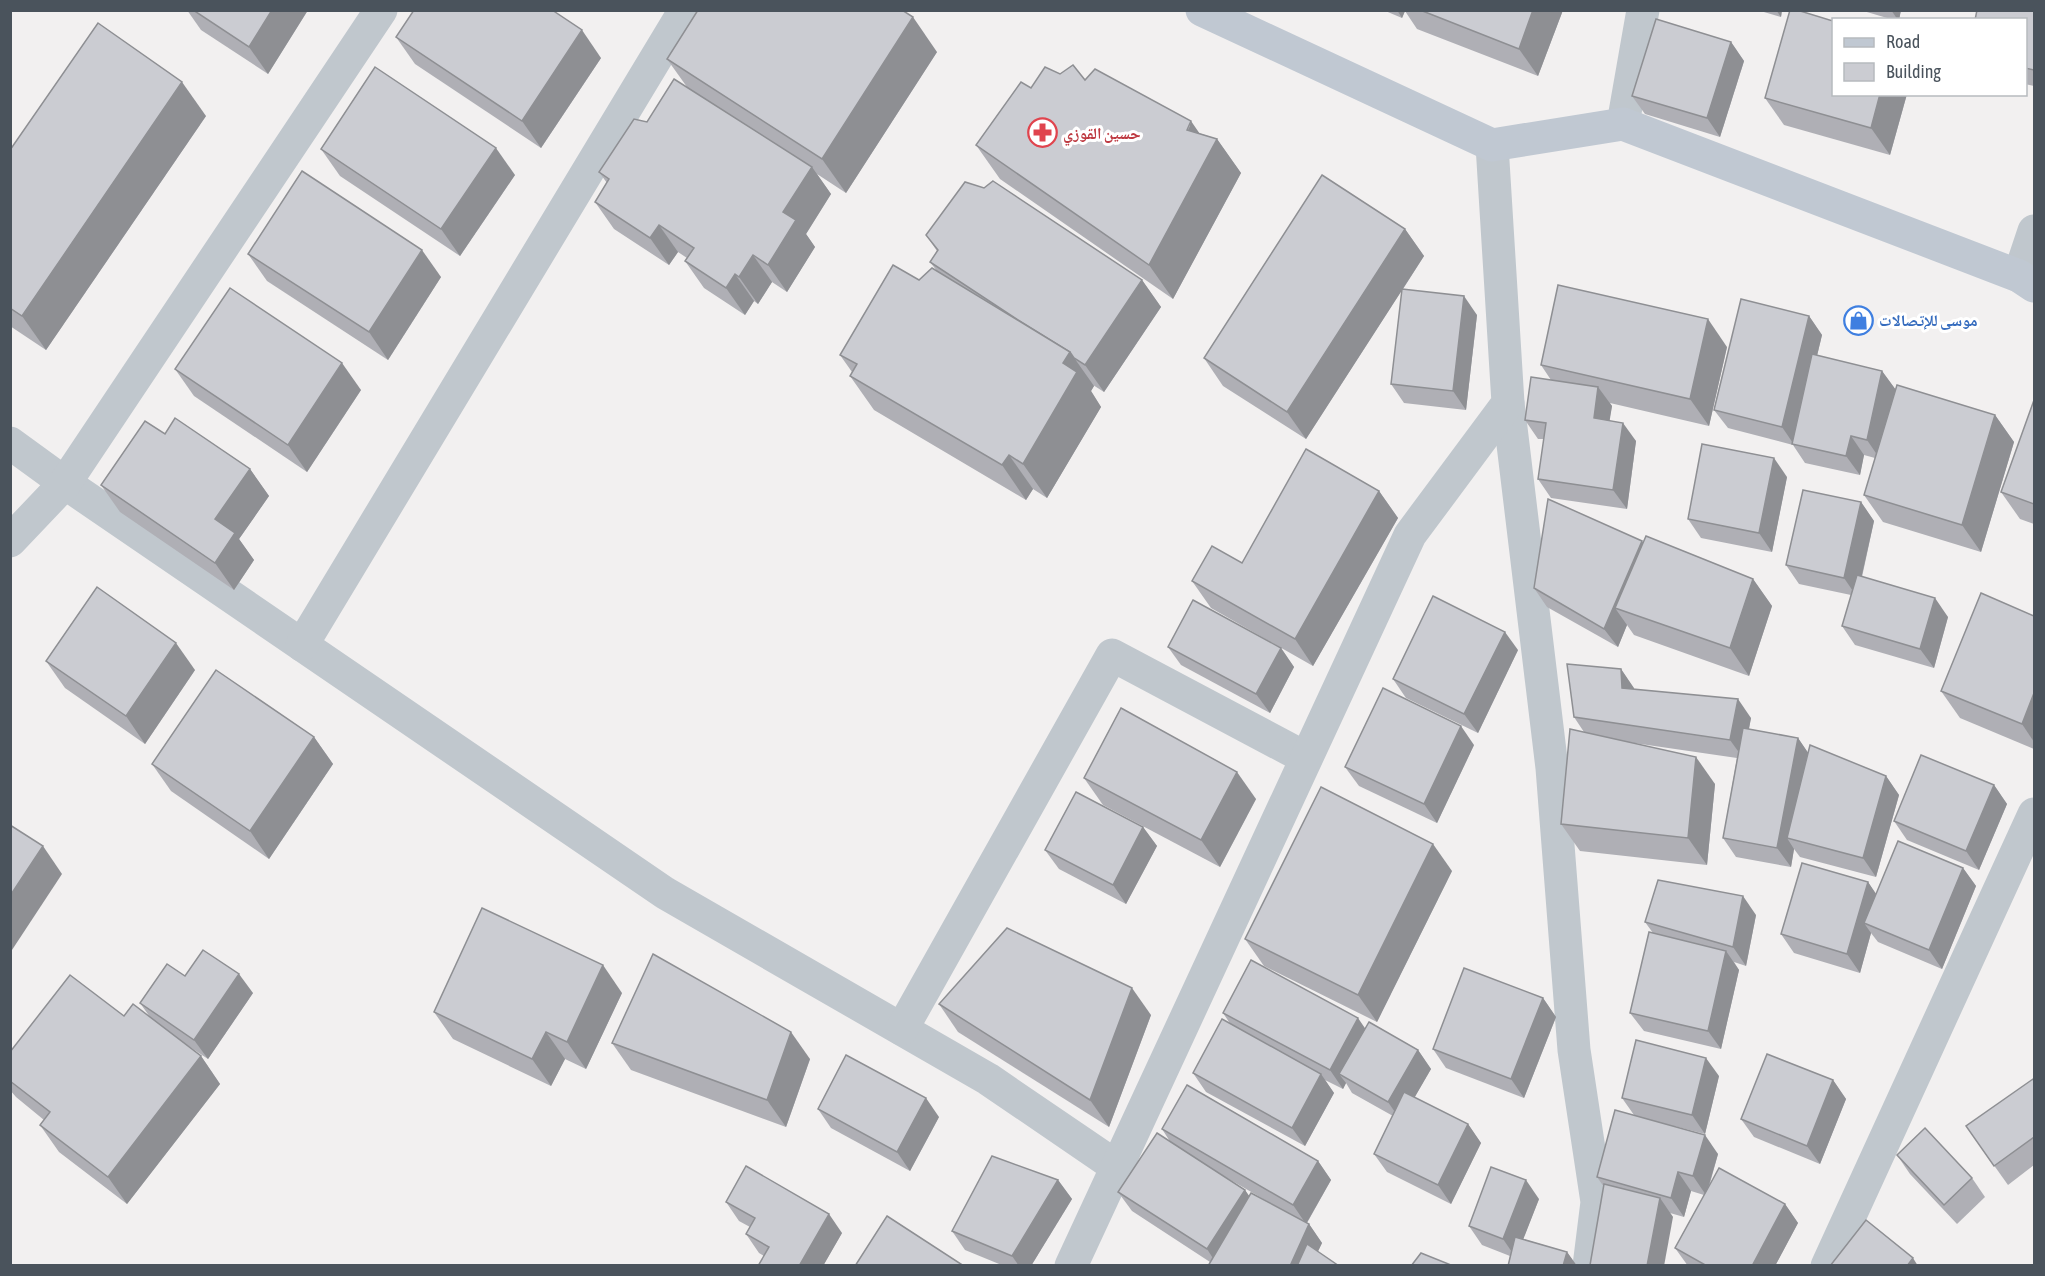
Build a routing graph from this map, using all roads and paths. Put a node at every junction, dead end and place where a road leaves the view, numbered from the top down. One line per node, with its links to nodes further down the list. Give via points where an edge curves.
1 (381, 10): 11 (street)
2 (685, 10): 13 (street)
3 (1202, 10): 6 (street)
4 (1643, 10): 5 (street)
5 (1623, 124): 6 (street); 8 (street)
6 (1492, 145): 9 (street)
7 (2034, 231): 8 (street)
8 (2027, 281)
9 (1508, 403): 14 (street, via 1410,535); 19 (street, via 1552,768 1574,1050 1597,1202)
10 (10, 443): 11 (street)
11 (65, 483): 12 (street); 13 (street)
12 (10, 541)
13 (302, 645): 16 (street, via 665,894)
14 (1306, 759): 16 (street, via 1112,655); 17 (street)
15 (2034, 814): 20 (street)
16 (902, 1029): 17 (street, via 988,1079)
17 (1117, 1167): 18 (street)
18 (1071, 1266)
19 (1588, 1266)
20 (1827, 1266)

